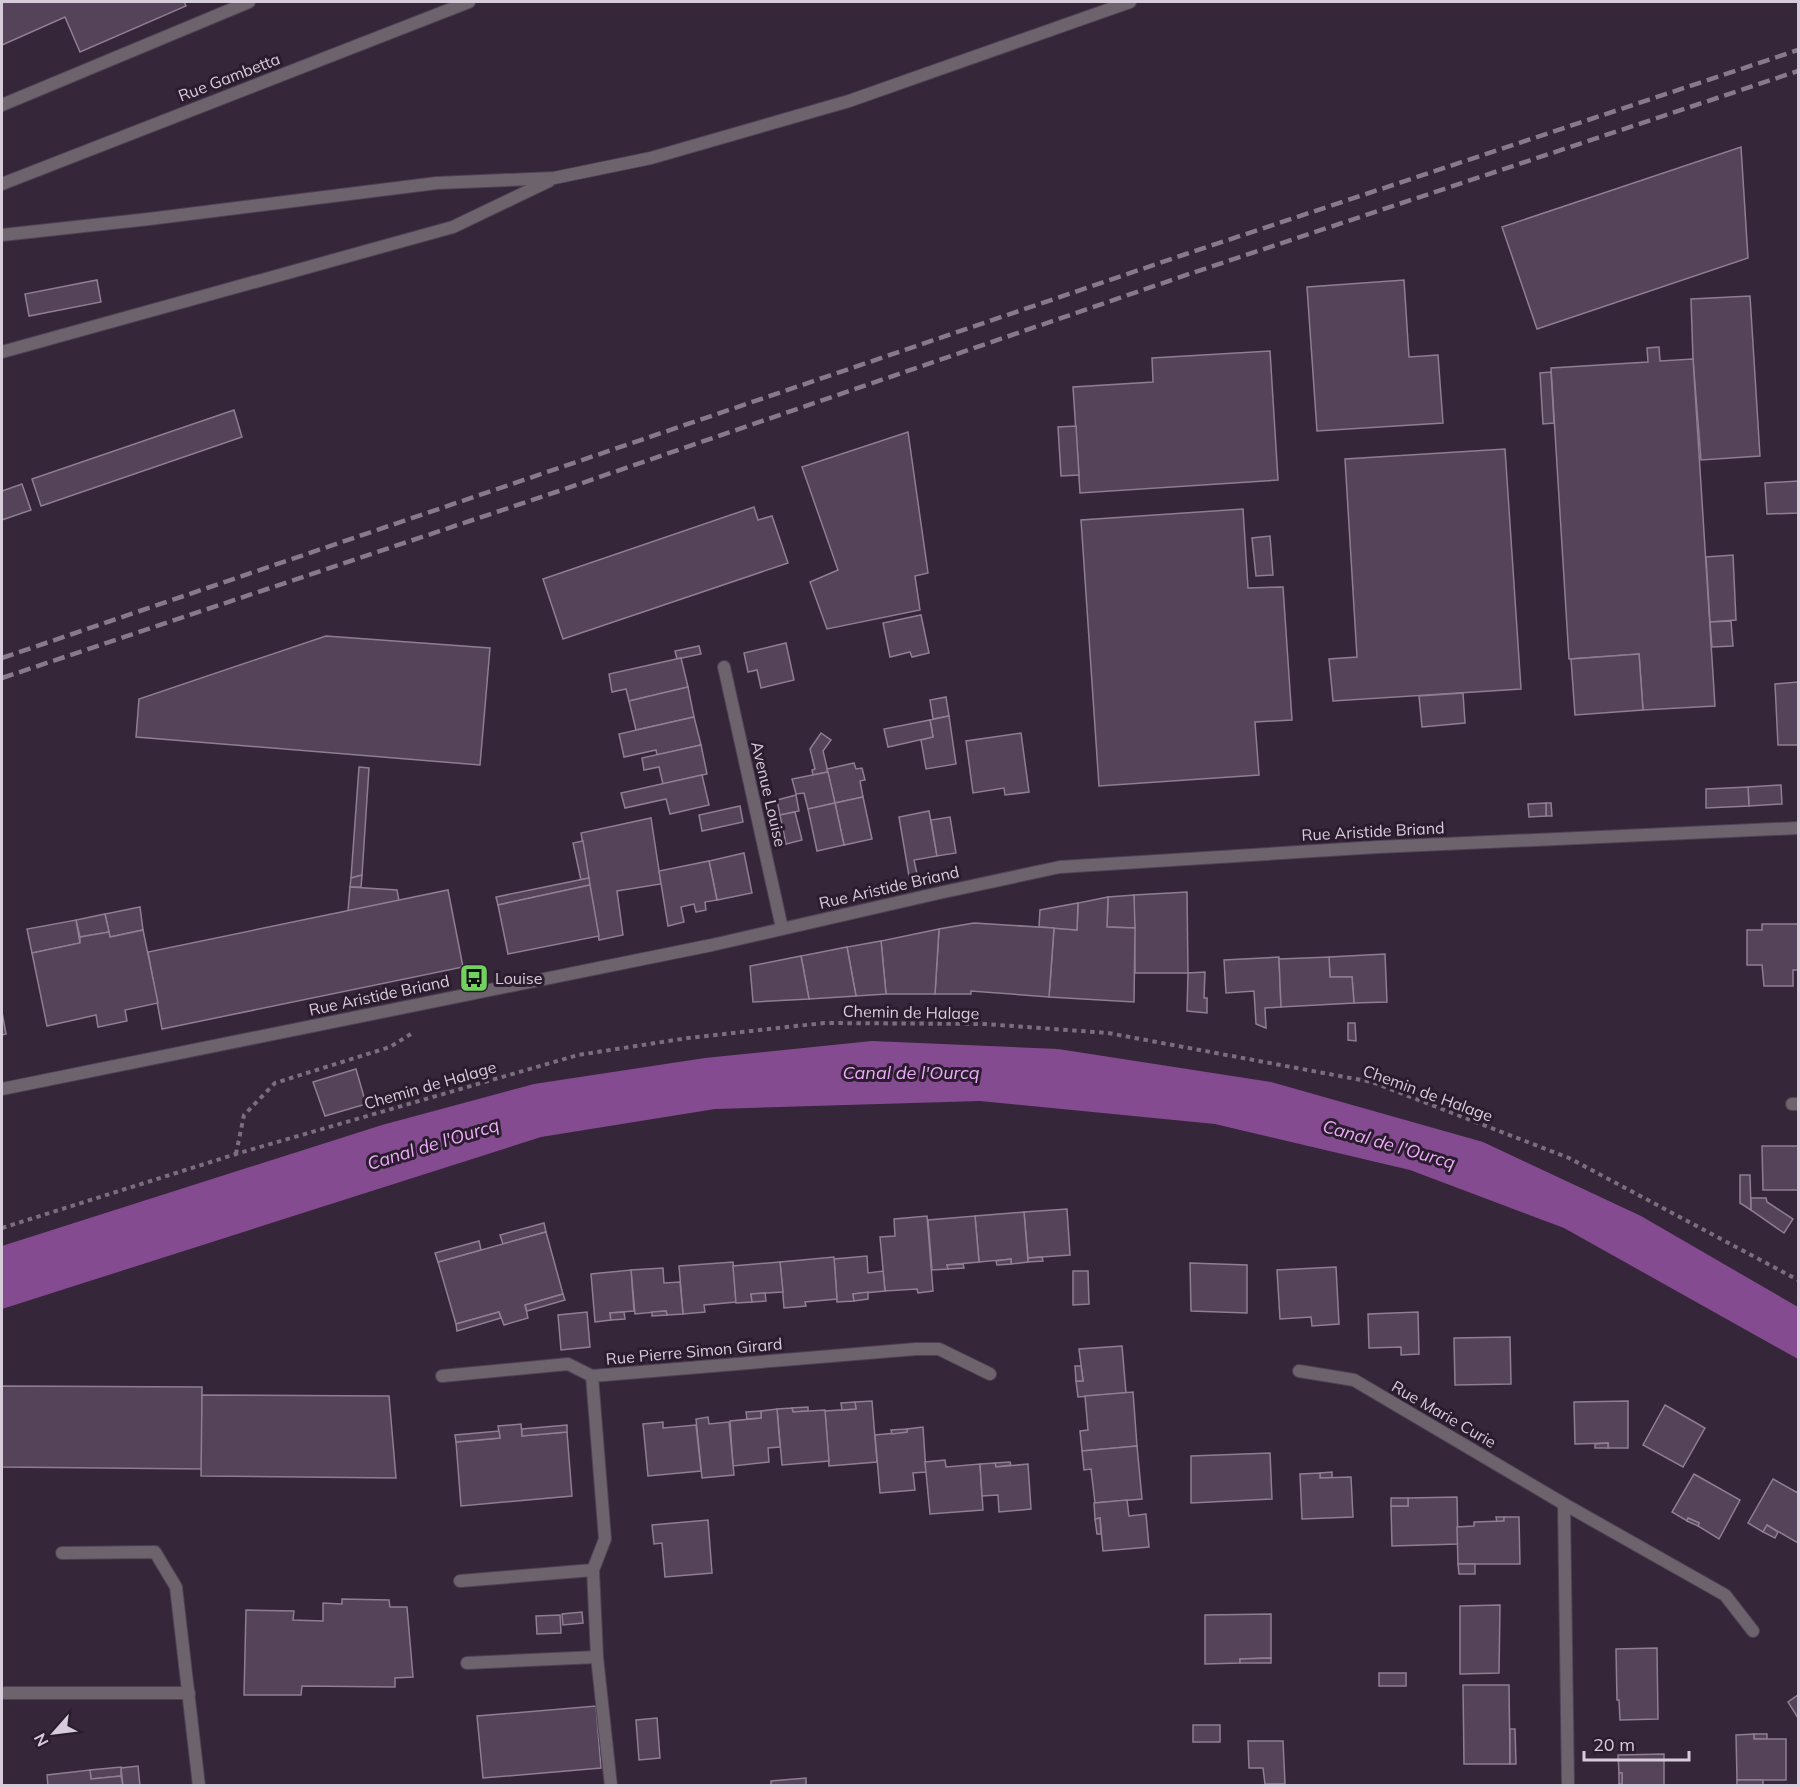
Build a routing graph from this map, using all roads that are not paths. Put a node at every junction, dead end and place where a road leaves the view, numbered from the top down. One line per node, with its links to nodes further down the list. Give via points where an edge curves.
1 (249, 2): 4 (street)
2 (469, 2): 6 (street, Rue Gambetta)
3 (1130, 2): 5 (street, via 849,101 651,158)
4 (2, 105)
5 (554, 178): 7 (street, via 437,183); 8 (street, via 453,227)
6 (2, 184)
7 (2, 235)
8 (2, 352)
9 (724, 667): 11 (street, Avenue Louise)
10 (1798, 828): 11 (street, Rue Aristide Briand, via 1377,847 1060,867)
11 (782, 928): 12 (street, Rue Aristide Briand)
12 (2, 1089)
13 (1299, 1371): 17 (street, Rue Marie Curie, via 1354,1380)
14 (990, 1374): 15 (street, Rue Pierre Simon Girard, via 939,1349 916,1349)
15 (592, 1376): 16 (street, via 568,1364); 19 (street, Rue Pierre Simon Girard, via 605,1539)
16 (442, 1377)
17 (1564, 1504): 21 (street, Rue Marie Curie, via 1725,1595); 28 (street)
18 (63, 1552): 25 (street, via 155,1552 176,1587)
19 (593, 1570): 20 (street); 22 (street, Rue Pierre Simon Girard)
20 (460, 1581)
21 (1753, 1631)
22 (597, 1657): 23 (street); 27 (street, Rue Pierre Simon Girard)
23 (467, 1663)
24 (5, 1693): 25 (street)
25 (189, 1693): 26 (street)
26 (199, 1785)
27 (611, 1785)
28 (1568, 1785)

